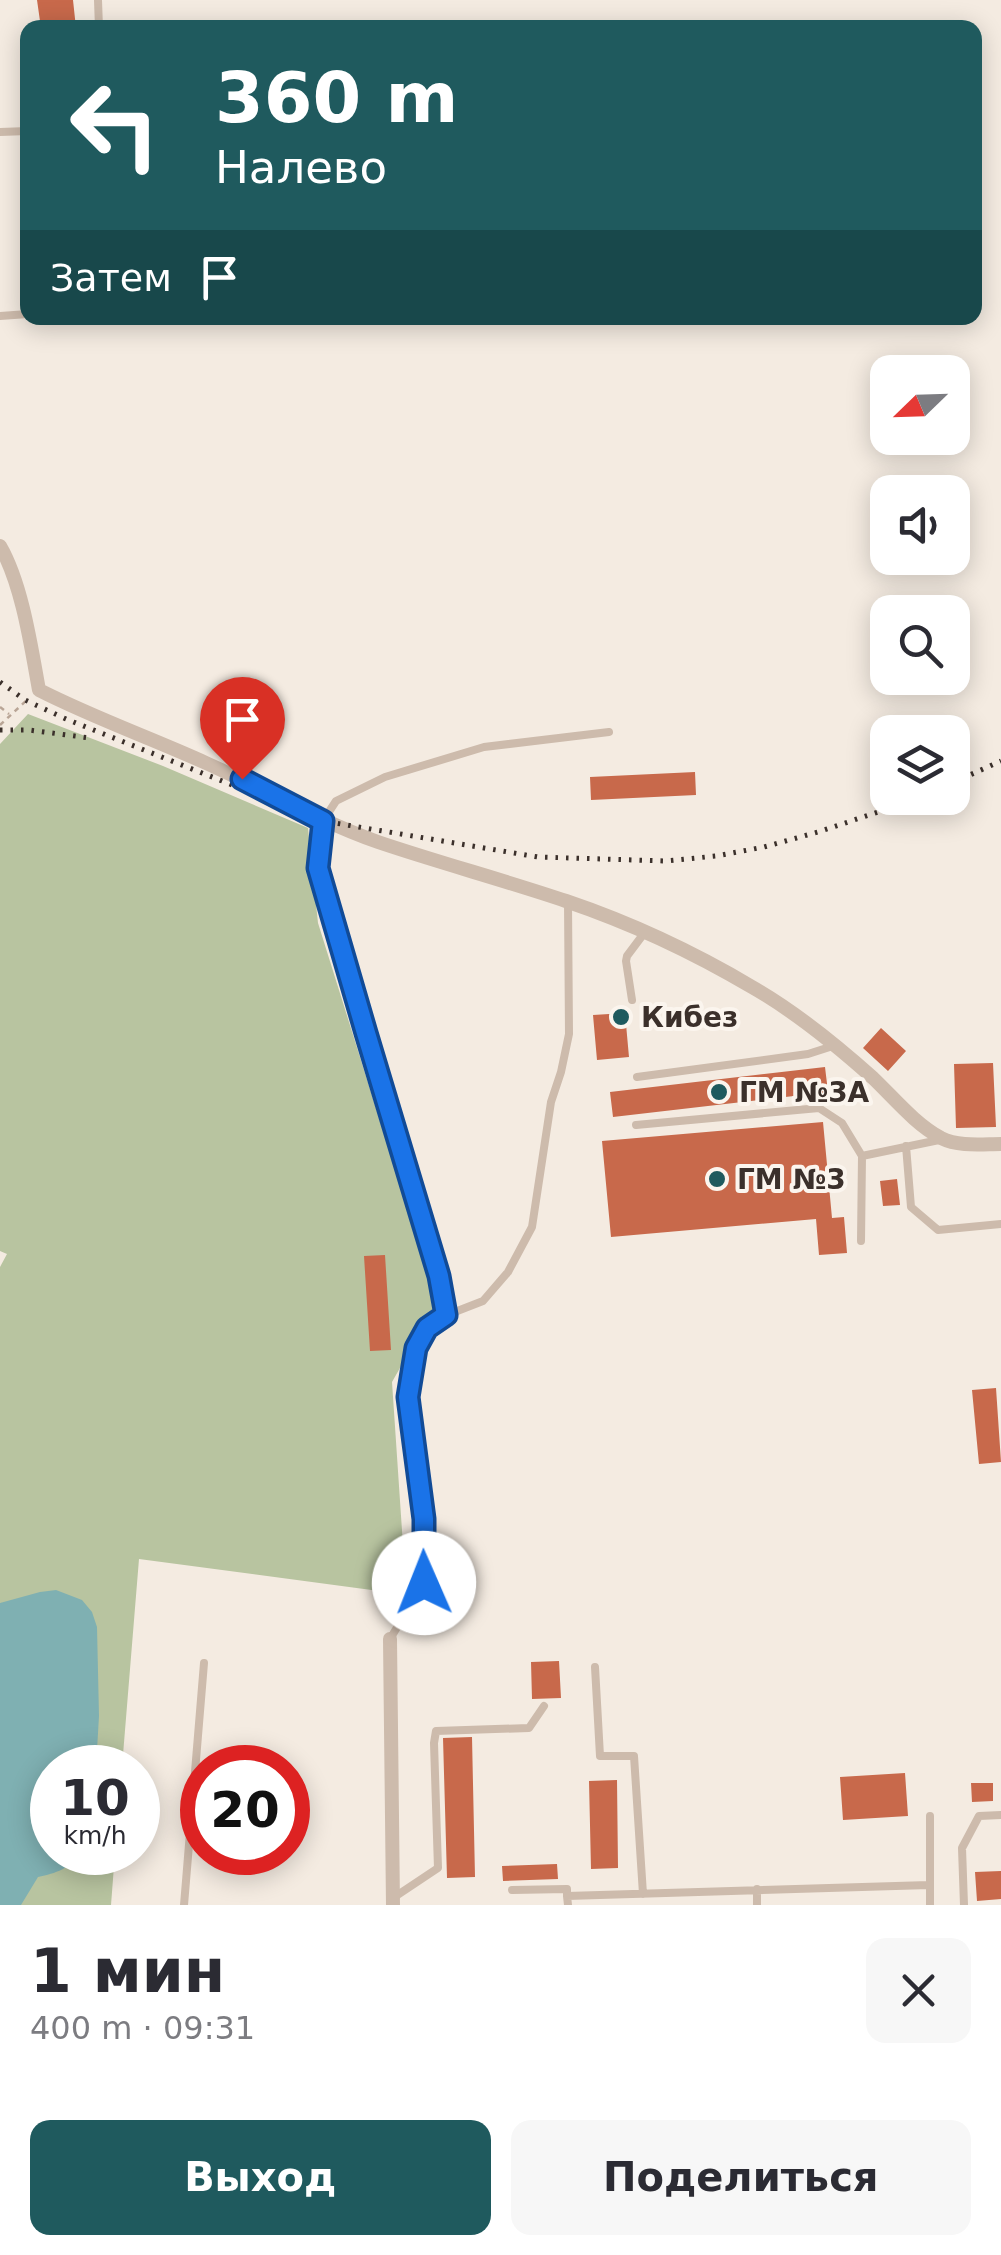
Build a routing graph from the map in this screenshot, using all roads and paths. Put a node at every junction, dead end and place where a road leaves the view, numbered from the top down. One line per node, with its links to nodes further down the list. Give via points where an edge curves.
1 (0, 546): 2 (street)
2 (40, 690): 4 (path); 7 (street)
3 (0, 707): 4 (path)
4 (10, 715): 5 (path)
5 (0, 725)
6 (609, 732): 7 (lane, via 484,747 386,777 336,801)
7 (323, 821): 8 (street); 20 (lane, via 318,868)
8 (568, 902): 9 (street); 20 (lane, via 569,1034 532,1228 483,1301)
9 (644, 932): 10 (lane, via 627,956); 11 (street, via 754,988)
10 (632, 1000)
11 (836, 1045): 12 (lane); 14 (street)
12 (637, 1077)
13 (636, 1125): 17 (lane, via 819,1108 842,1123)
14 (944, 1139): 15 (street); 16 (lane)
15 (1001, 1144)
16 (906, 1146): 17 (lane); 18 (lane, via 912,1207 938,1230)
17 (862, 1156): 19 (lane)
18 (1001, 1224)
19 (862, 1242)
20 (446, 1315): 21 (lane, via 427,1328 416,1348 410,1381 424,1583)
21 (390, 1639): 32 (street)
22 (204, 1663): 33 (lane)
23 (595, 1668): 30 (lane, via 600,1756 634,1756)
24 (544, 1706): 32 (lane, via 529,1728 436,1731 438,1868)
25 (1001, 1815): 36 (lane, via 979,1816 962,1848)
26 (930, 1816): 27 (lane)
27 (929, 1885): 28 (lane); 35 (lane)
28 (756, 1889): 30 (lane); 34 (lane)
29 (512, 1890): 31 (lane, via 567,1888)
30 (643, 1894): 31 (lane)
31 (567, 1900)
32 (393, 1902)
33 (184, 1905)
34 (757, 1905)
35 (930, 1905)
36 (964, 1905)

